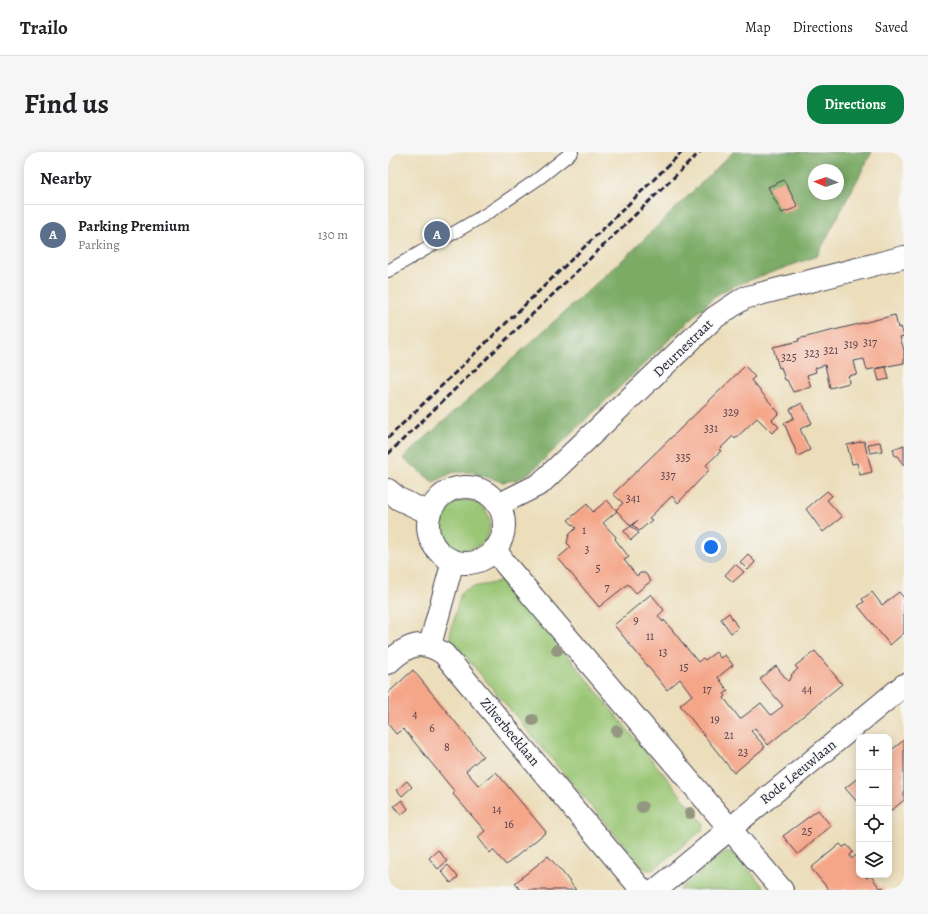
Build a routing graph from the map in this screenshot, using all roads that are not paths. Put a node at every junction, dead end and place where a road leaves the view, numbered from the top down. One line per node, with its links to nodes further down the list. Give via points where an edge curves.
1 (572, 152): 3 (lane, via 488,213)
2 (904, 256): 5 (street, Deurnestraat, via 744,298 714,318 540,484)
3 (388, 271)
4 (388, 490): 6 (street, via 399,499)
5 (498, 505): 6 (street, via 488,494 475,488 461,487 442,496); 7 (street, via 503,528 501,539)
6 (429, 513): 8 (street, via 428,528 432,542 440,554)
7 (495, 549): 8 (street, via 487,557 476,562); 12 (street)
8 (453, 561): 9 (street)
9 (430, 646): 10 (street, via 412,646 400,651); 13 (street, Zilverbeeklaan, via 444,654)
10 (388, 663)
11 (904, 685): 12 (street, Rode Leeuwlaan)
12 (730, 829): 14 (street); 15 (street)
13 (642, 890)
14 (656, 890)
15 (782, 890)

